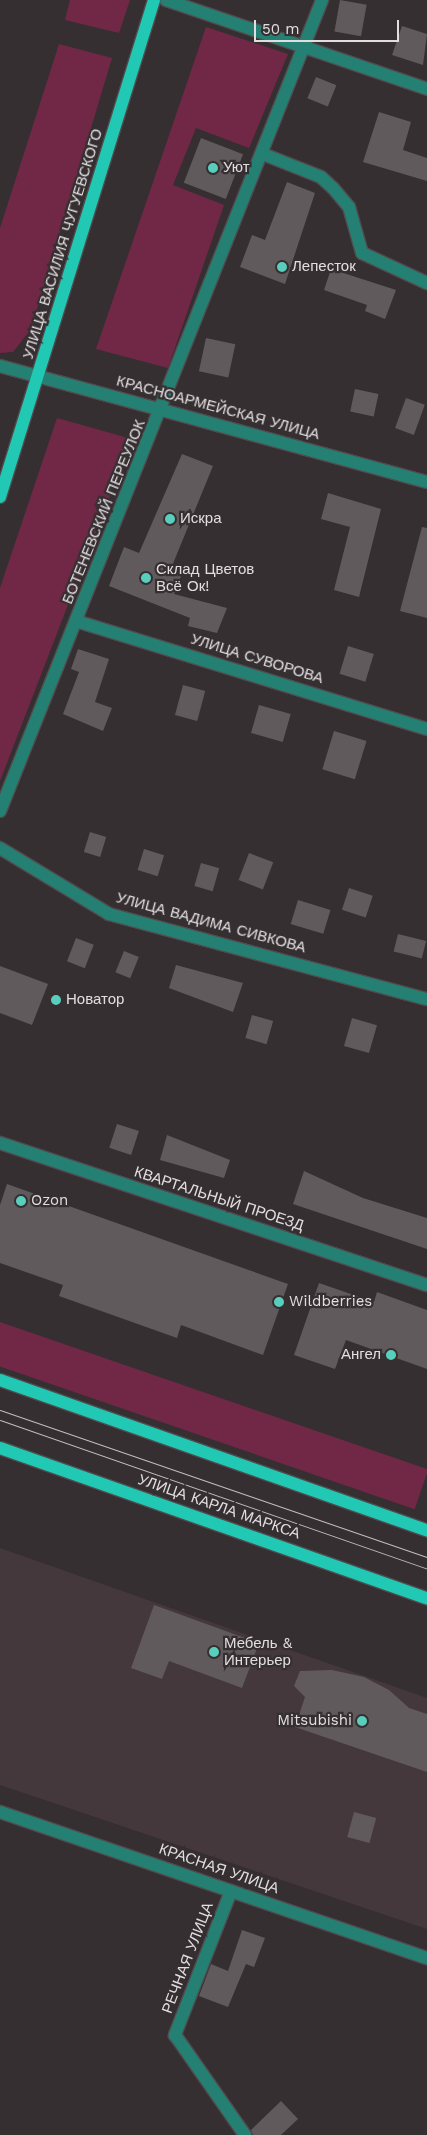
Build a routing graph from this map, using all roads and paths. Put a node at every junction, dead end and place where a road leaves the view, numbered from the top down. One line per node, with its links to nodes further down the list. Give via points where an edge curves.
1 (154, 0): 9 (main road, УЛИЦА ВАСИЛИЯ ЧУГУЕВСКОГО)
2 (166, 0): 4 (street)
3 (322, 0): 4 (street, БОТЕНЕВСКИЙ ПЕРЕУЛОК)
4 (304, 48): 5 (street); 6 (street, БОТЕНЕВСКИЙ ПЕРЕУЛОК)
5 (427, 90)
6 (263, 154): 7 (street, via 320,177 349,208 362,253); 10 (street, БОТЕНЕВСКИЙ ПЕРЕУЛОК)
7 (427, 283)
8 (0, 366): 9 (street, КРАСНОАРМЕЙСКАЯ УЛИЦА)
9 (39, 377): 10 (street, КРАСНОАРМЕЙСКАЯ УЛИЦА); 12 (main road, УЛИЦА ВАСИЛИЯ ЧУГУЕВСКОГО)
10 (163, 409): 11 (street, КРАСНОАРМЕЙСКАЯ УЛИЦА); 13 (street, БОТЕНЕВСКИЙ ПЕРЕУЛОК)
11 (427, 482)
12 (0, 497)
13 (76, 621): 14 (street, УЛИЦА СУВОРОВА); 15 (street, БОТЕНЕВСКИЙ ПЕРЕУЛОК)
14 (427, 729)
15 (0, 811)
16 (0, 848): 17 (street, УЛИЦА ВАДИМА СИВКОВА, via 109,914)
17 (427, 999)
18 (0, 1143): 19 (street, КВАРТАЛЬНЫЙ ПРОЕЗД)
19 (427, 1285)
20 (0, 1380): 22 (main road)
21 (0, 1448): 23 (main road, УЛИЦА КАРЛА МАРКСА)
22 (427, 1530)
23 (427, 1598)
24 (0, 1812): 25 (street, КРАСНАЯ УЛИЦА)
25 (231, 1891): 26 (street, КРАСНАЯ УЛИЦА); 27 (street, РЕЧНАЯ УЛИЦА, via 175,2035)
26 (427, 1958)
27 (245, 2135)

